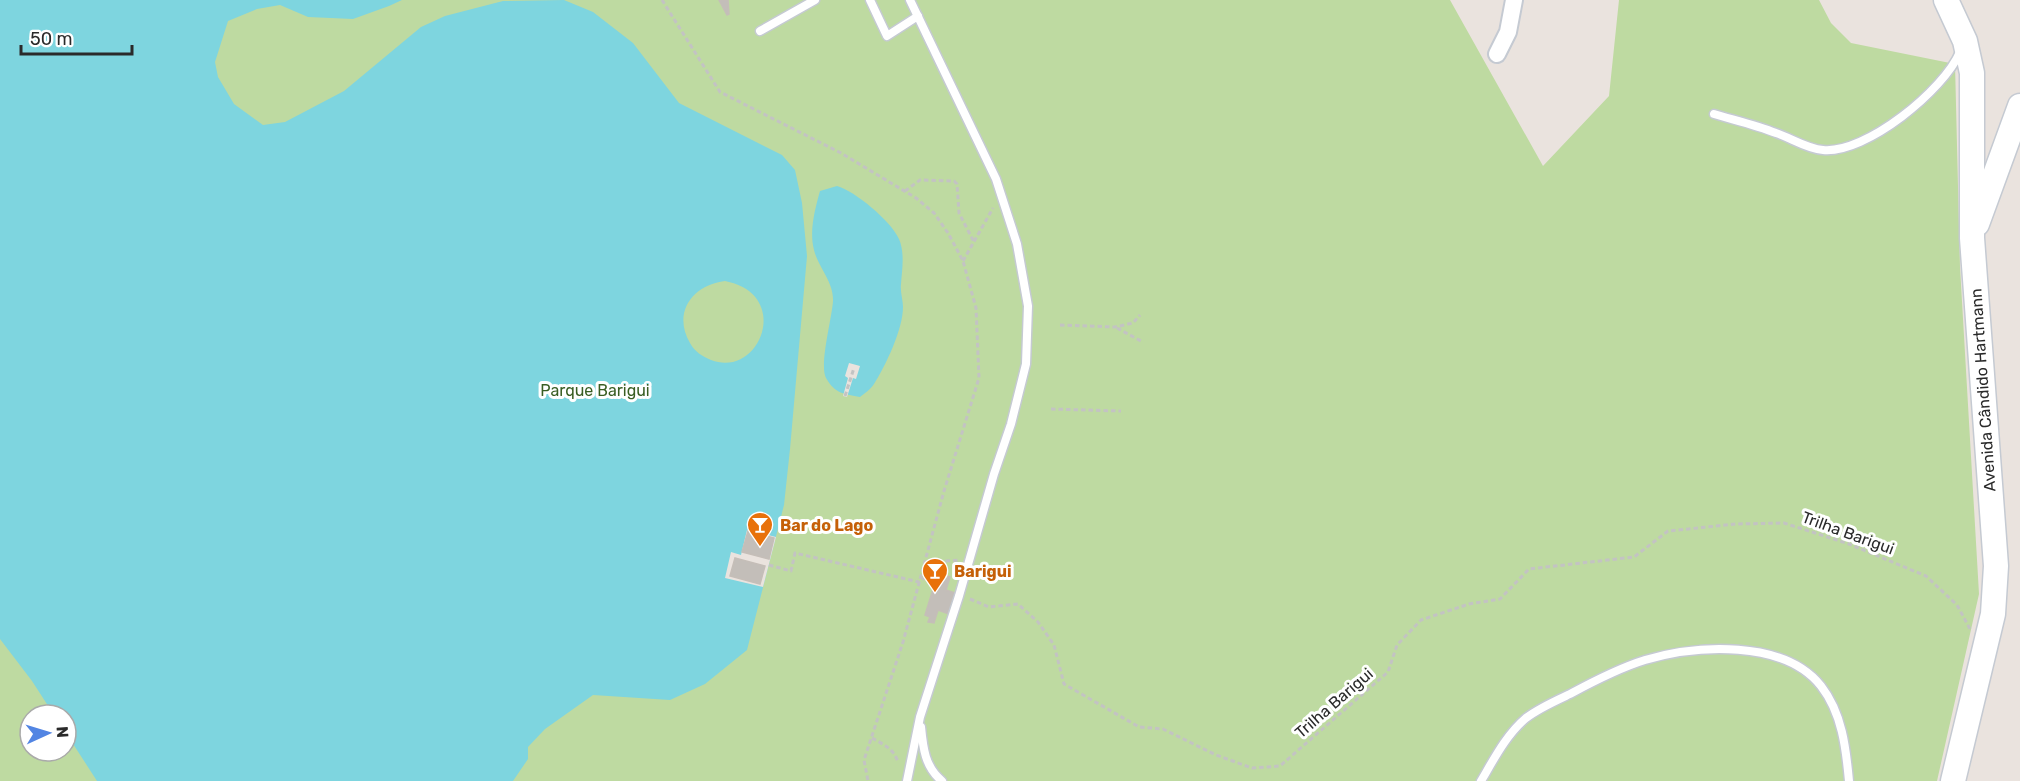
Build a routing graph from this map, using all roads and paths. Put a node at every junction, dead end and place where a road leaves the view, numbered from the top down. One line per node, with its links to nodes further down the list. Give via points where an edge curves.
1 (662, 0): 14 (path, via 720,92 841,153)
2 (815, 0): 8 (lane)
3 (910, 0): 7 (lane)
4 (1514, 0): 10 (street, via 1508,32)
5 (1946, 0): 9 (main road, Avenida Cândido Hartmann)
6 (873, 1): 7 (lane, via 888,36)
7 (918, 16): 13 (lane)
8 (760, 31)
9 (1965, 41): 12 (lane, via 1955,64 1921,101 1887,128 1833,151); 15 (main road, Avenida Cândido Hartmann, via 1972,73)
10 (1497, 54)
11 (2020, 106): 15 (main road)
12 (1714, 114)
13 (996, 179): 16 (path, via 992,211); 26 (lane, via 1017,244 1028,306 1026,364)
14 (905, 191): 16 (path, via 920,180 954,181 959,213); 17 (path, via 934,213)
15 (1972, 238): 30 (main road, Avenida Cândido Hartmann, via 1996,566 1994,608)
16 (974, 242): 17 (path)
17 (963, 261): 28 (path, via 976,308 979,378)
18 (1140, 315): 20 (path, via 1133,323)
19 (1060, 325): 20 (path)
20 (1115, 327): 21 (path)
21 (1141, 341)
22 (854, 368): 23 (path)
23 (845, 396)
24 (1051, 409): 25 (path)
25 (1121, 411)
26 (970, 559): 28 (path, via 945,561); 29 (lane)
27 (769, 565): 28 (path, via 791,571 795,553)
28 (919, 582): 32 (path)
29 (959, 596): 30 (path, Trilha Barigui, via 988,608 1018,604 1038,622 1054,645 1064,684 1140,727 1163,729 1252,768 1280,766 1388,672 1397,645 1421,620 1469,604 1500,599 1529,569 1634,556 1668,531 1784,523 1850,544 1926,576 1958,605); 31 (lane)
30 (1984, 655): 39 (main road, Avenida Cândido Hartmann)
31 (920, 717): 35 (lane); 36 (lane, via 923,751 933,774)
32 (872, 738): 33 (path, via 893,751); 34 (path, via 864,760)
33 (898, 766)
34 (868, 781)
35 (907, 781)
36 (942, 781)
37 (1481, 781): 38 (lane, via 1516,728 1538,710 1644,661 1702,649 1762,653 1794,666 1820,685 1838,718)
38 (1849, 781)
39 (1953, 781)

